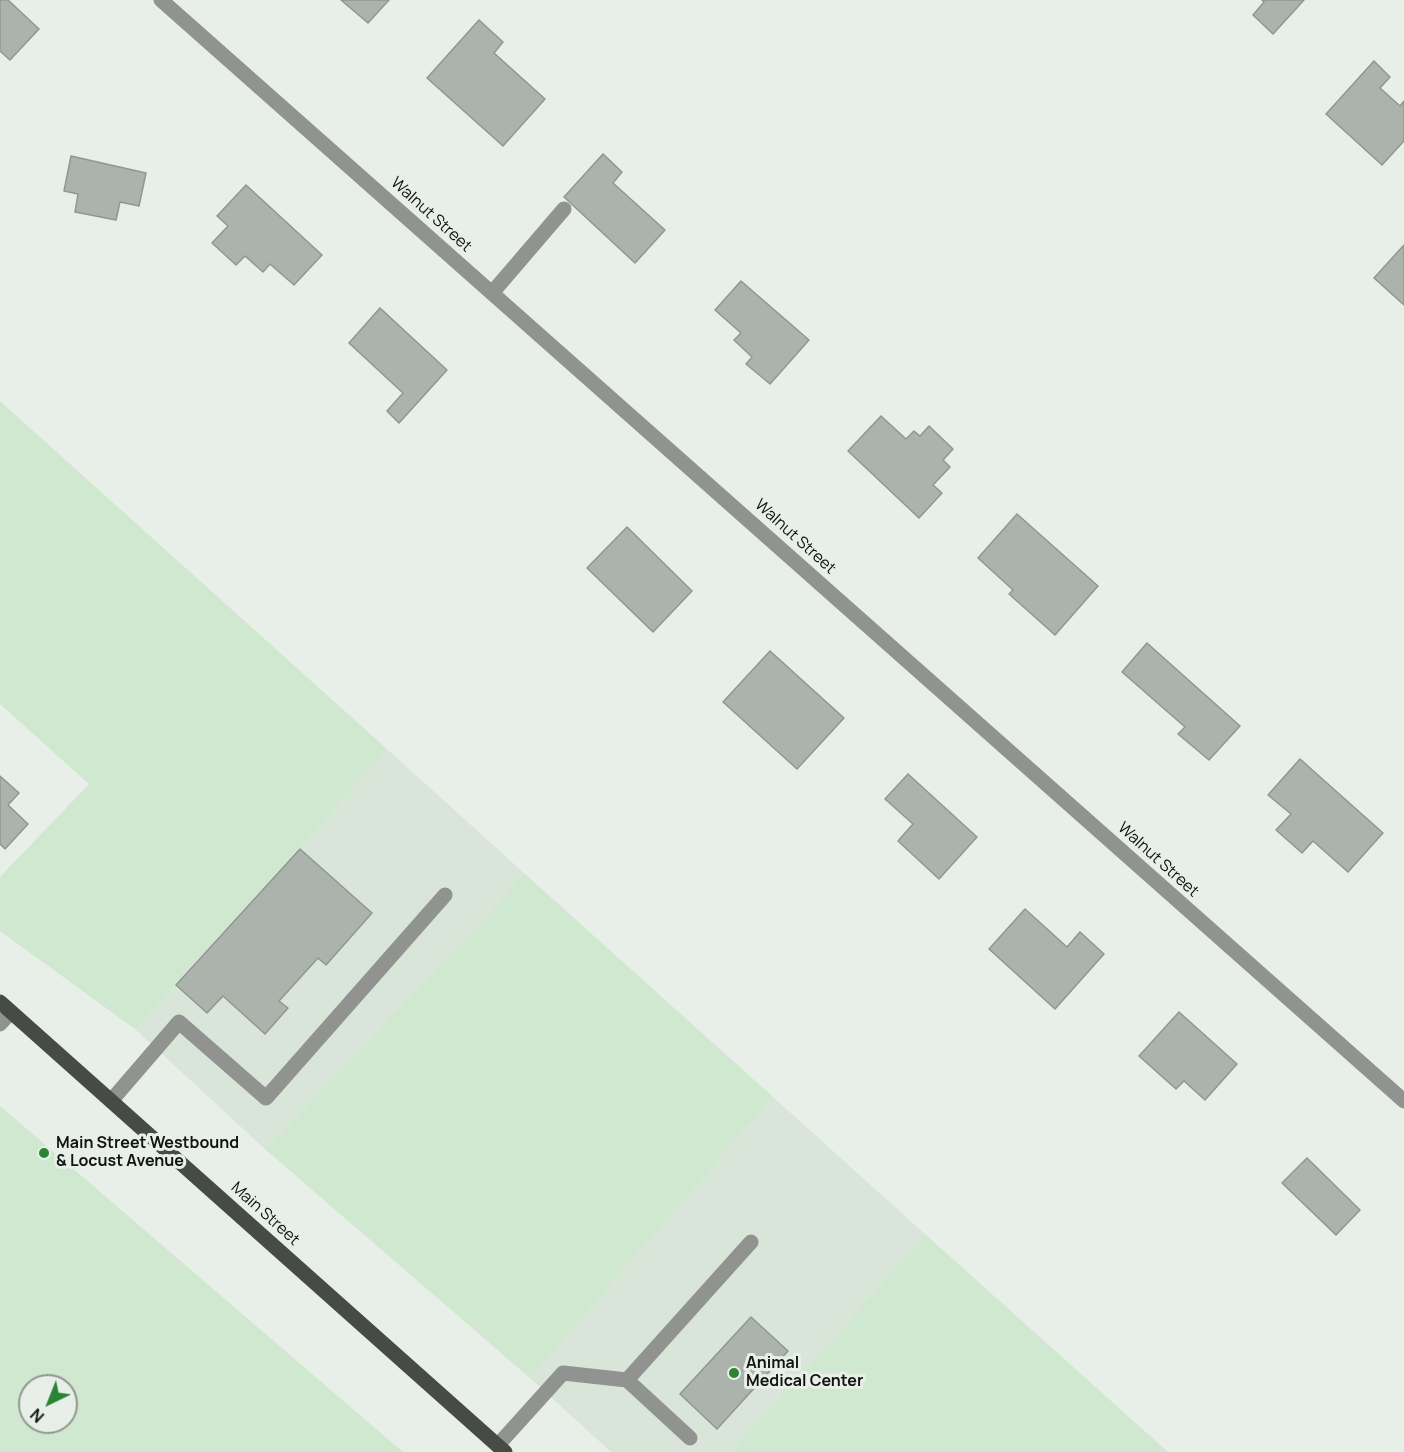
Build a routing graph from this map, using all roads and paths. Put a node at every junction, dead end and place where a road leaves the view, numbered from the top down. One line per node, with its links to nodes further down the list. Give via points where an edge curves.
1 (161, 0): 3 (street, Walnut Street)
2 (564, 209): 3 (street)
3 (492, 293): 8 (street, Walnut Street)
4 (445, 896): 7 (street, via 266,1098 179,1022)
5 (6, 1007): 6 (street); 7 (main road, Main Street)
6 (0, 1024)
7 (111, 1101): 12 (main road, Main Street)
8 (1404, 1101)
9 (751, 1242): 10 (street)
10 (627, 1380): 11 (street); 12 (street, via 563,1373)
11 (690, 1438)
12 (502, 1449)

